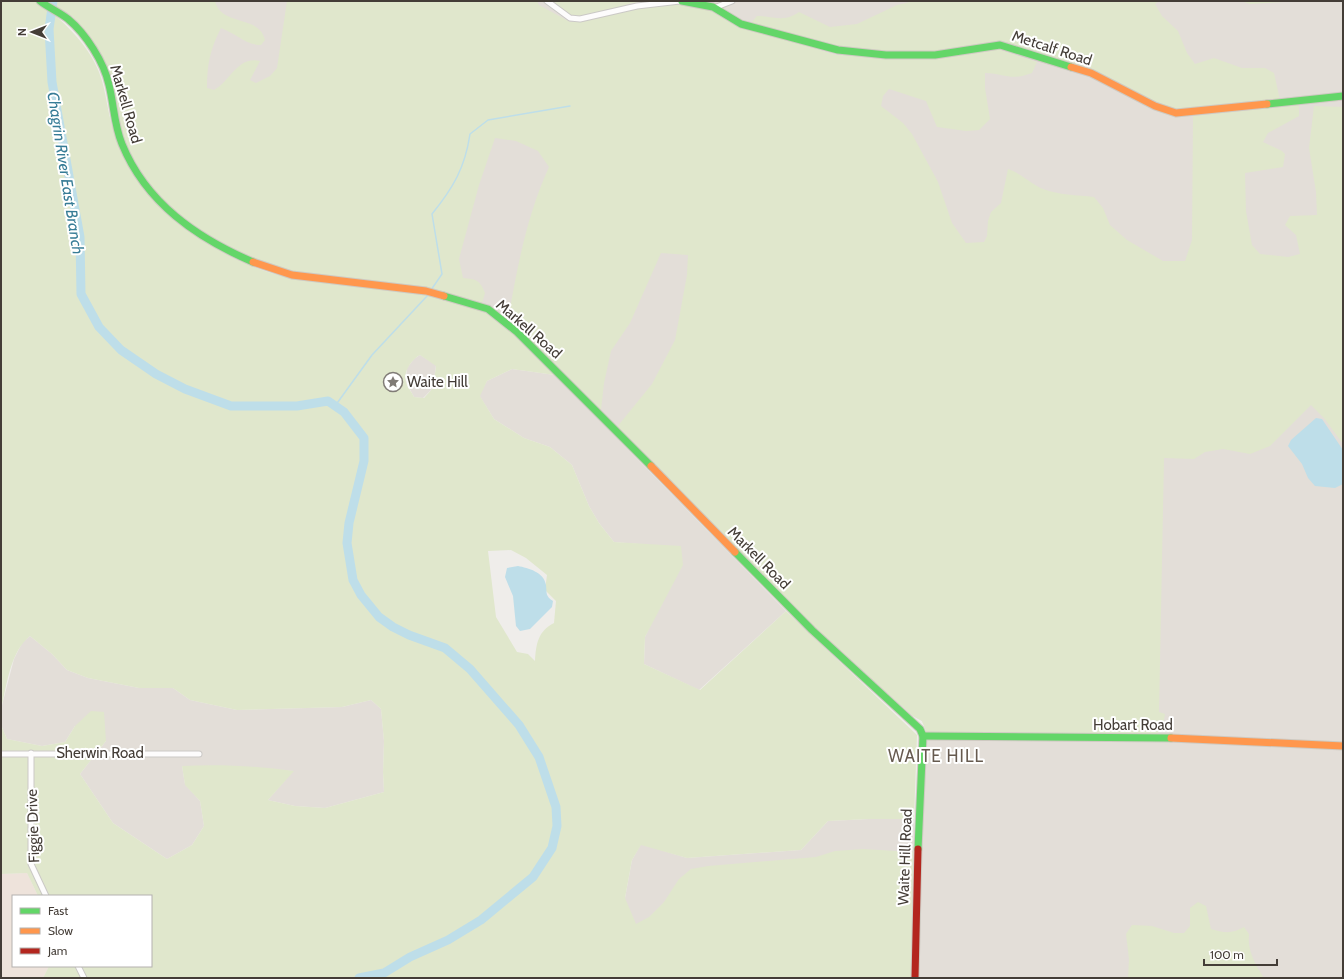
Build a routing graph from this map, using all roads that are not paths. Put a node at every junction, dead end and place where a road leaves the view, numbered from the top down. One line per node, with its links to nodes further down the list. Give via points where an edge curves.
1 (547, 1): 2 (street, Metcalf Road, via 570,18 580,19 637,6)
2 (681, 1): 5 (street, Metcalf Road)
3 (732, 1): 5 (street)
4 (41, 2): 7 (street, Markell Road, via 71,22 104,68 121,143 132,166 157,201 176,218 212,242 272,271 426,291 488,309 517,332 812,630 916,725)
5 (714, 8): 6 (street, Metcalf Road, via 741,24 838,50 886,55 935,55 1000,45 1091,73 1155,106 1176,113)
6 (1343, 96)
7 (923, 736): 8 (street, Hobart Road, via 1200,738); 15 (street, Waite Hill Road)
8 (1343, 746)
9 (31, 753): 10 (street, Sherwin Road); 11 (street, Sherwin Road); 12 (street, Figgie Drive, via 31,864)
10 (1, 754)
11 (199, 754)
12 (46, 895)
13 (78, 967): 14 (street)
14 (84, 978)
15 (915, 978)

